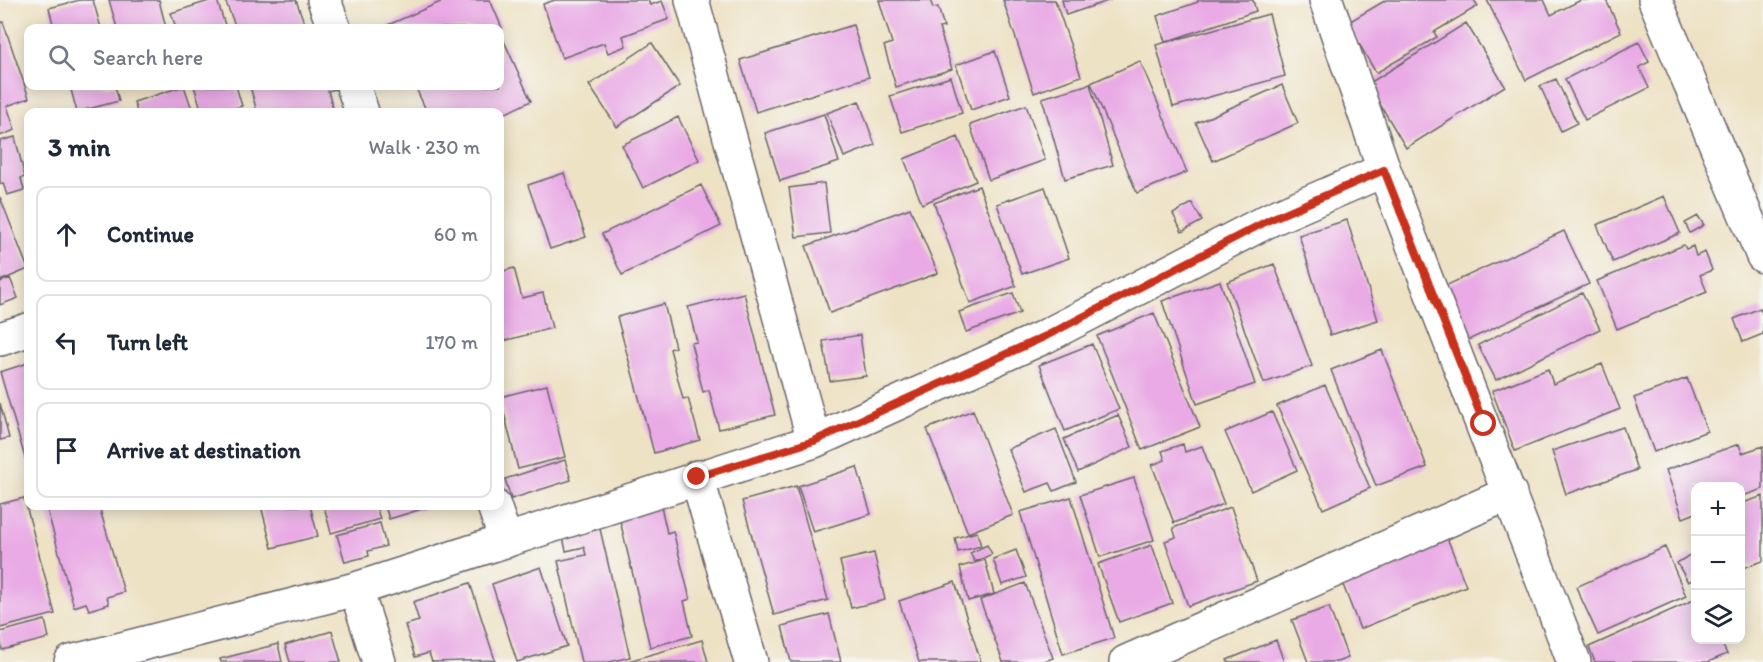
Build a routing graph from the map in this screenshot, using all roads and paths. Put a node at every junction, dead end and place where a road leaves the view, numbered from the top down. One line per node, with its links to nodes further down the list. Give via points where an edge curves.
1 (324, 0): 5 (street)
2 (692, 0): 12 (street)
3 (1326, 0): 8 (street)
4 (1655, 0): 9 (street)
5 (333, 24)
6 (354, 90): 7 (street)
7 (361, 108)
8 (1384, 170): 12 (street, via 1271,219 1046,336); 14 (street)
9 (1763, 256)
10 (24, 331): 11 (street)
11 (0, 339)
12 (814, 441): 13 (street)
13 (697, 477): 16 (street); 20 (street)
14 (1510, 493): 21 (street); 22 (street)
15 (495, 510): 16 (street)
16 (506, 541): 17 (street)
17 (356, 589): 18 (street); 19 (street)
18 (71, 662)
19 (380, 662)
20 (751, 662)
21 (1126, 662)
22 (1574, 662)

